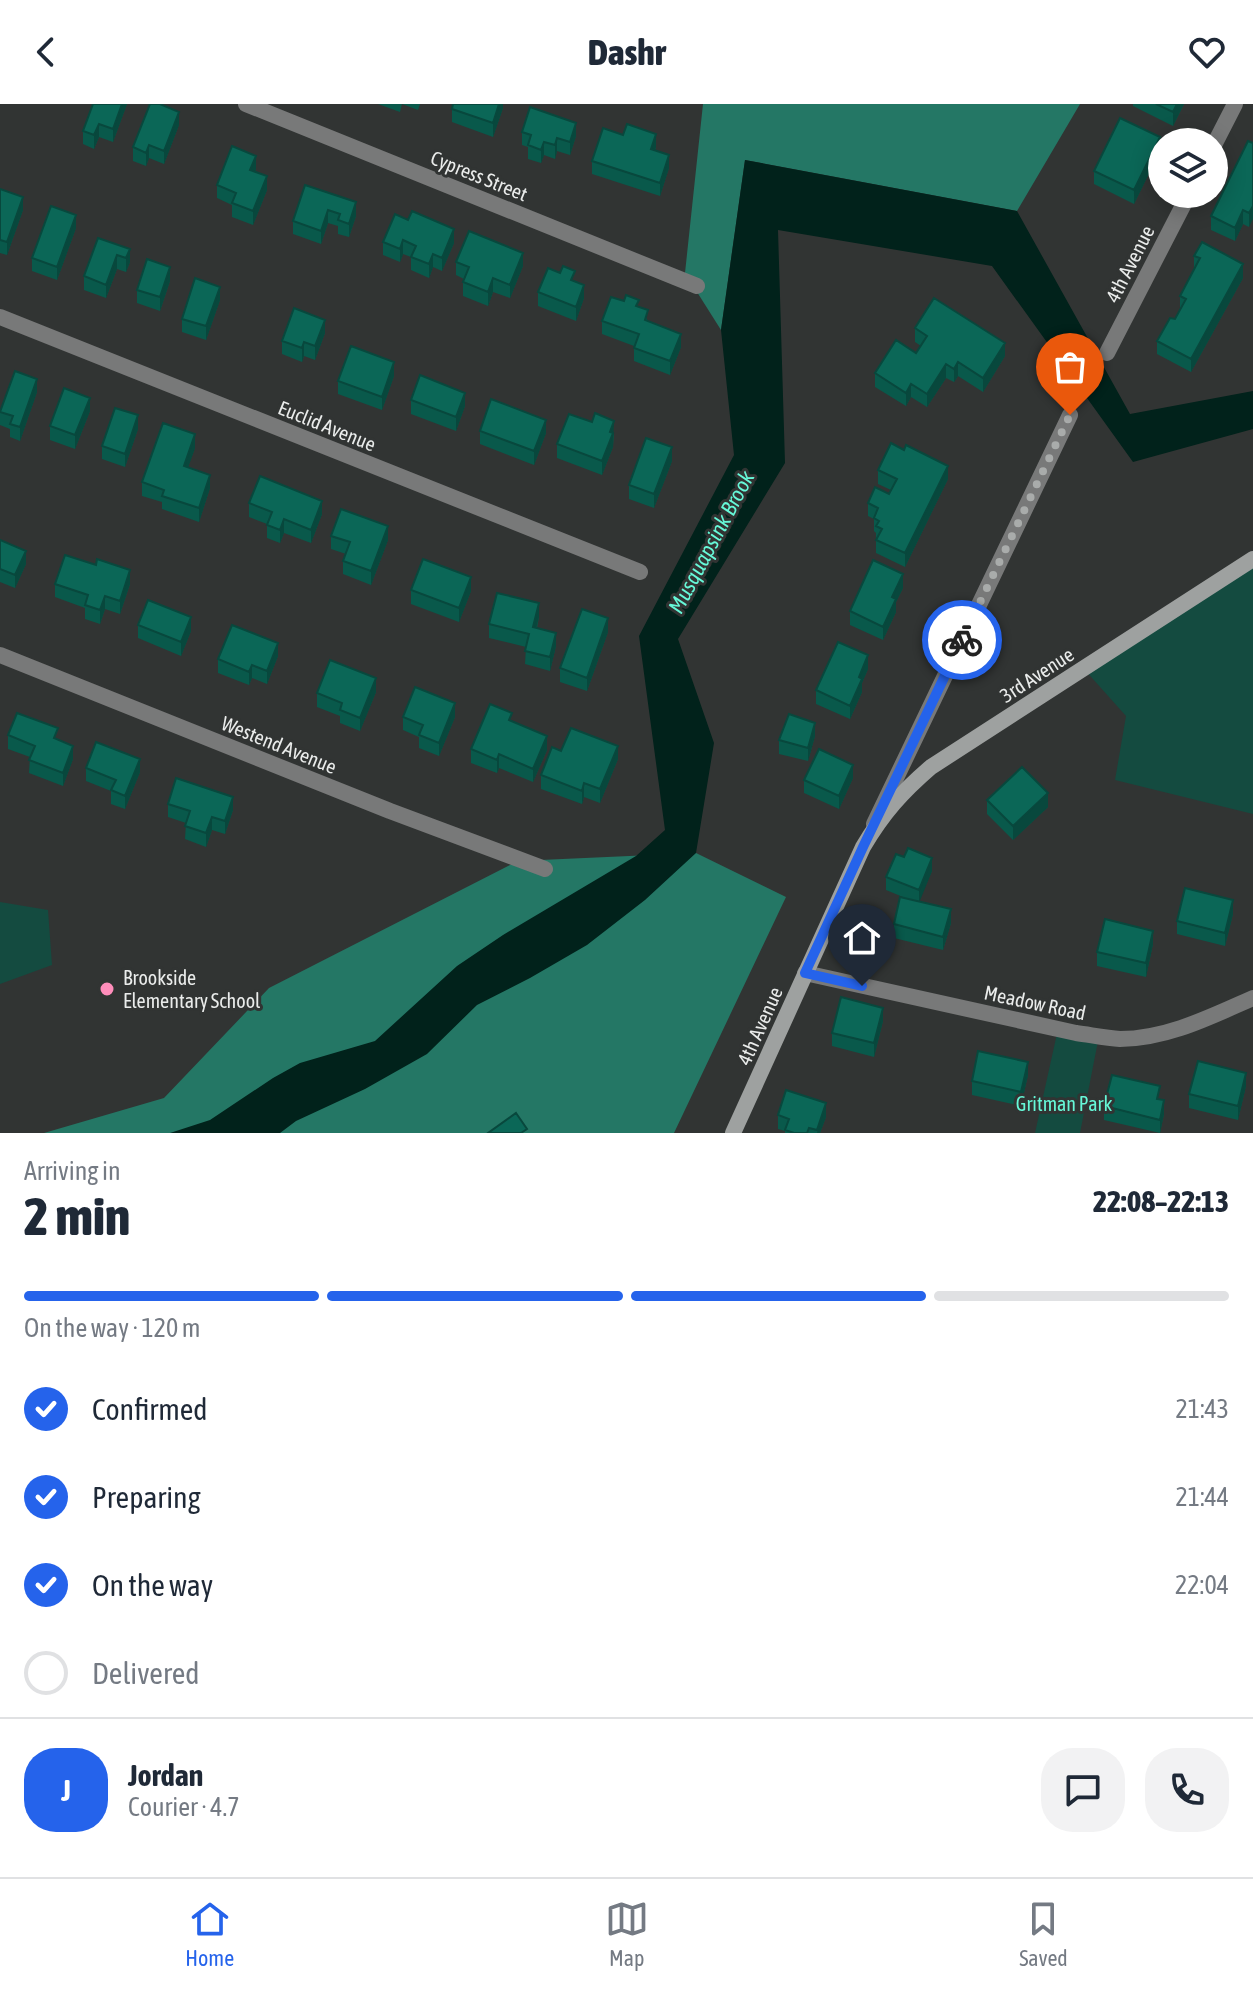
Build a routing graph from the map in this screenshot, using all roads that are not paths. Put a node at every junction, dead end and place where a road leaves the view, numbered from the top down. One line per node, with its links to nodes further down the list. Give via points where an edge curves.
1 (246, 104): 5 (street, Cypress Street)
2 (1235, 104): 3 (street)
3 (1223, 128)
4 (1182, 208): 7 (street, 4th Avenue)
5 (697, 286)
6 (0, 317): 10 (street, Euclid Avenue)
7 (1107, 353)
8 (1070, 415): 12 (street, 4th Avenue)
9 (1253, 559): 12 (main road, 3rd Avenue, via 931,767 902,792)
10 (640, 572)
11 (0, 655): 13 (street, Westend Avenue)
12 (863, 847): 14 (main road, 4th Avenue)
13 (545, 869)
14 (805, 973): 15 (street, Meadow Road, via 1121,1039 1192,1025); 16 (main road, 4th Avenue)
15 (1253, 998)
16 (733, 1133)

